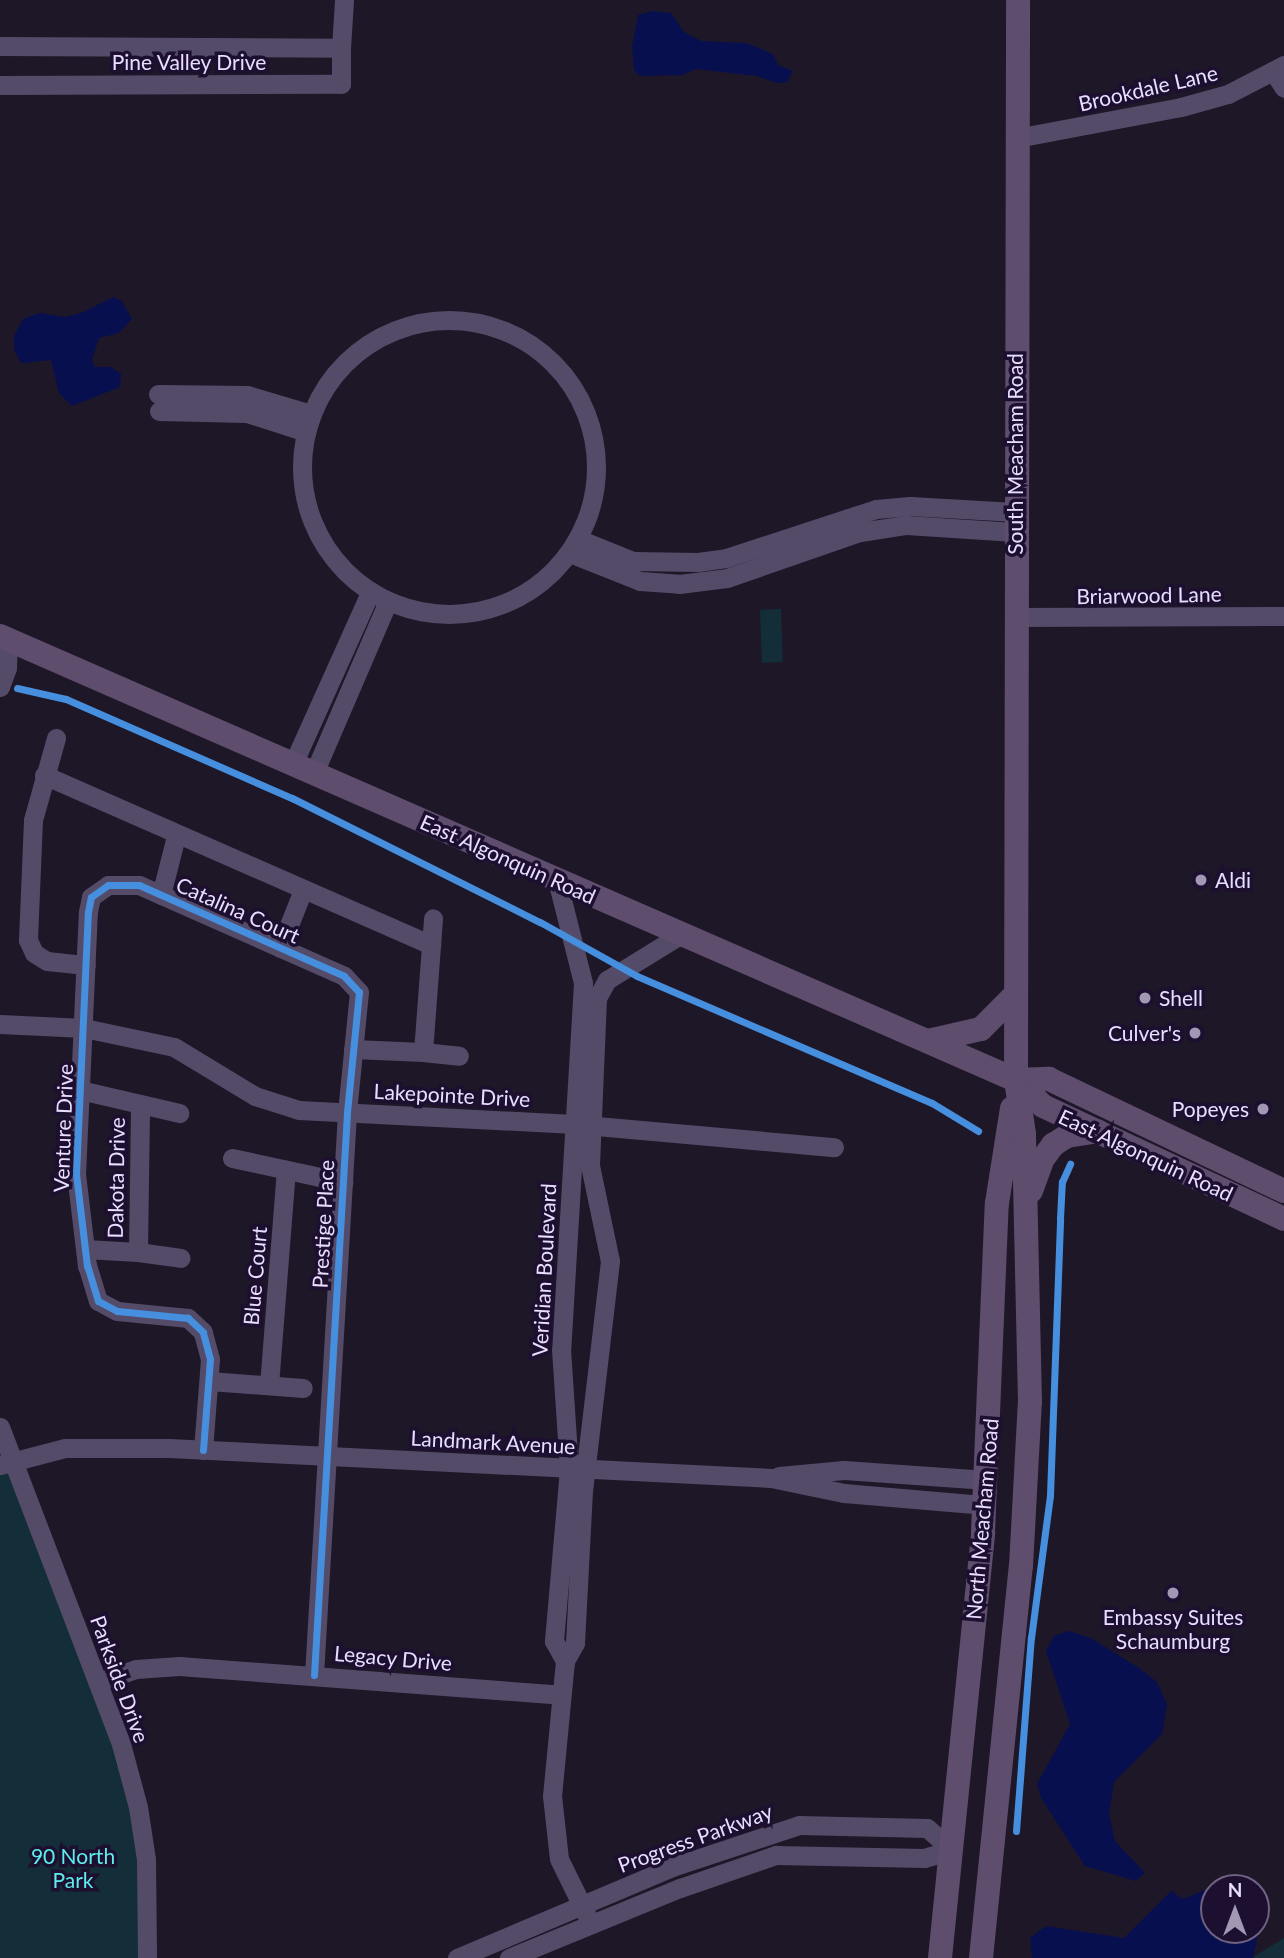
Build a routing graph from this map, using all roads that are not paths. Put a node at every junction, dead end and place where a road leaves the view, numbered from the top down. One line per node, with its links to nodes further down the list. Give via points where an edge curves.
1 (344, 0): 4 (street, Pine Valley Drive)
2 (1018, 0): 8 (main road, South Meacham Road)
3 (0, 46): 4 (street, Pine Valley Drive)
4 (341, 48): 6 (street, Pine Valley Drive, via 341,85)
5 (1278, 68): 7 (street); 8 (street, Brookdale Lane, via 1228,94)
6 (0, 85)
7 (1284, 88)
8 (1017, 138): 11 (main road, South Meacham Road)
9 (158, 402): 10 (street, via 247,395)
10 (309, 423): 12 (street, via 332,377 377,337 450,319 504,328 547,356 585,403 595,442 590,506); 13 (street, via 302,484 317,533 333,557)
11 (1015, 522): 12 (street, via 910,506 876,509 726,558 698,562 633,561); 15 (main road, South Meacham Road)
12 (576, 547): 13 (street, via 535,588 492,607 441,613)
13 (379, 596): 19 (street)
14 (1284, 616): 15 (street, Briarwood Lane)
15 (1015, 617): 26 (main road, South Meacham Road)
16 (3, 640): 17 (street, via 7,668); 19 (main road, East Algonquin Road)
17 (0, 687)
18 (56, 738): 20 (street)
19 (303, 768): 22 (main road, East Algonquin Road)
20 (44, 775): 21 (street); 31 (street, via 33,820 28,940 34,953 47,961)
21 (176, 836): 23 (street); 25 (street)
22 (557, 880): 28 (main road, East Algonquin Road); 45 (street, Veridian Boulevard, via 583,983)
23 (303, 890): 29 (street); 30 (street)
24 (96, 891): 25 (street, Catalina Court, via 125,882); 31 (street, Venture Drive, via 88,912)
25 (161, 895): 30 (street, Catalina Court)
26 (1016, 907): 33 (main road, North Meacham Road)
27 (433, 918): 29 (street)
28 (680, 935): 36 (main road, East Algonquin Road); 45 (street, Veridian Boulevard, via 607,980 597,998)
29 (431, 945): 38 (street)
30 (280, 948): 32 (street, Catalina Court, via 344,976)
31 (86, 965): 35 (street, Venture Drive)
32 (359, 992): 37 (street, Prestige Place)
33 (1016, 995): 36 (main road, via 981,1029); 40 (main road, North Meacham Road)
34 (0, 1024): 35 (street, Lakepointe Drive)
35 (84, 1028): 41 (street, Venture Drive); 44 (street, Lakepointe Drive, via 174,1047 255,1096 299,1110)
36 (926, 1041): 40 (main road, East Algonquin Road)
37 (353, 1049): 38 (street); 44 (street, Prestige Place)
38 (424, 1052): 39 (street)
39 (459, 1056)
40 (1016, 1080): 46 (main road, East Algonquin Road, via 1043,1106); 51 (main road, East Algonquin Road, via 1049,1079); 52 (main road, North Meacham Road); 66 (main road, North Meacham Road, via 997,1203)
41 (80, 1090): 42 (street, Dakota Drive); 54 (street, Venture Drive, via 76,1174)
42 (140, 1104): 43 (street, Dakota Drive); 55 (street, Dakota Drive)
43 (179, 1112)
44 (347, 1113): 45 (street, Lakepointe Drive); 50 (street, Prestige Place)
45 (582, 1125): 47 (street, Lakepointe Drive); 64 (street, Veridian Boulevard, via 561,1349); 64 (street, Veridian Boulevard, via 610,1261)
46 (1098, 1131): 52 (main road, via 1067,1136 1049,1149); 53 (main road, East Algonquin Road)
47 (834, 1147)
48 (232, 1158): 49 (street)
49 (286, 1170): 50 (street); 58 (street, Blue Court)
50 (343, 1182): 62 (street, Prestige Place)
51 (1284, 1191)
52 (1027, 1205): 78 (main road, North Meacham Road, via 1030,1402 1024,1531)
53 (1284, 1219)
54 (85, 1249): 55 (street, Dakota Drive); 57 (street, Venture Drive, via 98,1301 117,1311 188,1318 203,1332 211,1359)
55 (138, 1252): 56 (street, Dakota Drive)
56 (181, 1258)
57 (209, 1381): 58 (street); 61 (street, Venture Drive)
58 (269, 1385): 59 (street)
59 (303, 1388)
60 (0, 1427): 63 (street, Parkside Drive)
61 (203, 1450): 62 (street, Landmark Avenue); 63 (street, Landmark Avenue, via 65,1448)
62 (329, 1457): 64 (street, Landmark Avenue); 68 (street, Prestige Place)
63 (6, 1464): 69 (street, Parkside Drive)
64 (578, 1469): 65 (street, Landmark Avenue); 70 (street, Veridian Boulevard, via 554,1642 565,1661)
65 (771, 1478): 66 (street, via 796,1471 844,1470); 67 (street, Landmark Avenue, via 844,1493)
66 (987, 1480): 67 (main road, North Meacham Road)
67 (985, 1505): 71 (main road, North Meacham Road)
68 (314, 1675): 69 (street, Legacy Drive, via 179,1666 136,1669); 70 (street, Legacy Drive)
69 (98, 1682): 74 (street, Parkside Drive, via 138,1807 146,1859)
70 (561, 1695): 72 (street, Veridian Boulevard, via 552,1796 559,1859)
71 (952, 1850): 72 (street, Progress Parkway, via 927,1828 799,1825 672,1867); 73 (street, Progress Parkway, via 900,1858 776,1855); 77 (main road, North Meacham Road)
72 (582, 1906): 73 (street, Veridian Boulevard); 75 (street, Progress Parkway)
73 (592, 1924): 76 (street, Progress Parkway)
74 (147, 1958)
75 (457, 1958)
76 (509, 1958)
77 (940, 1958)
78 (981, 1958)

